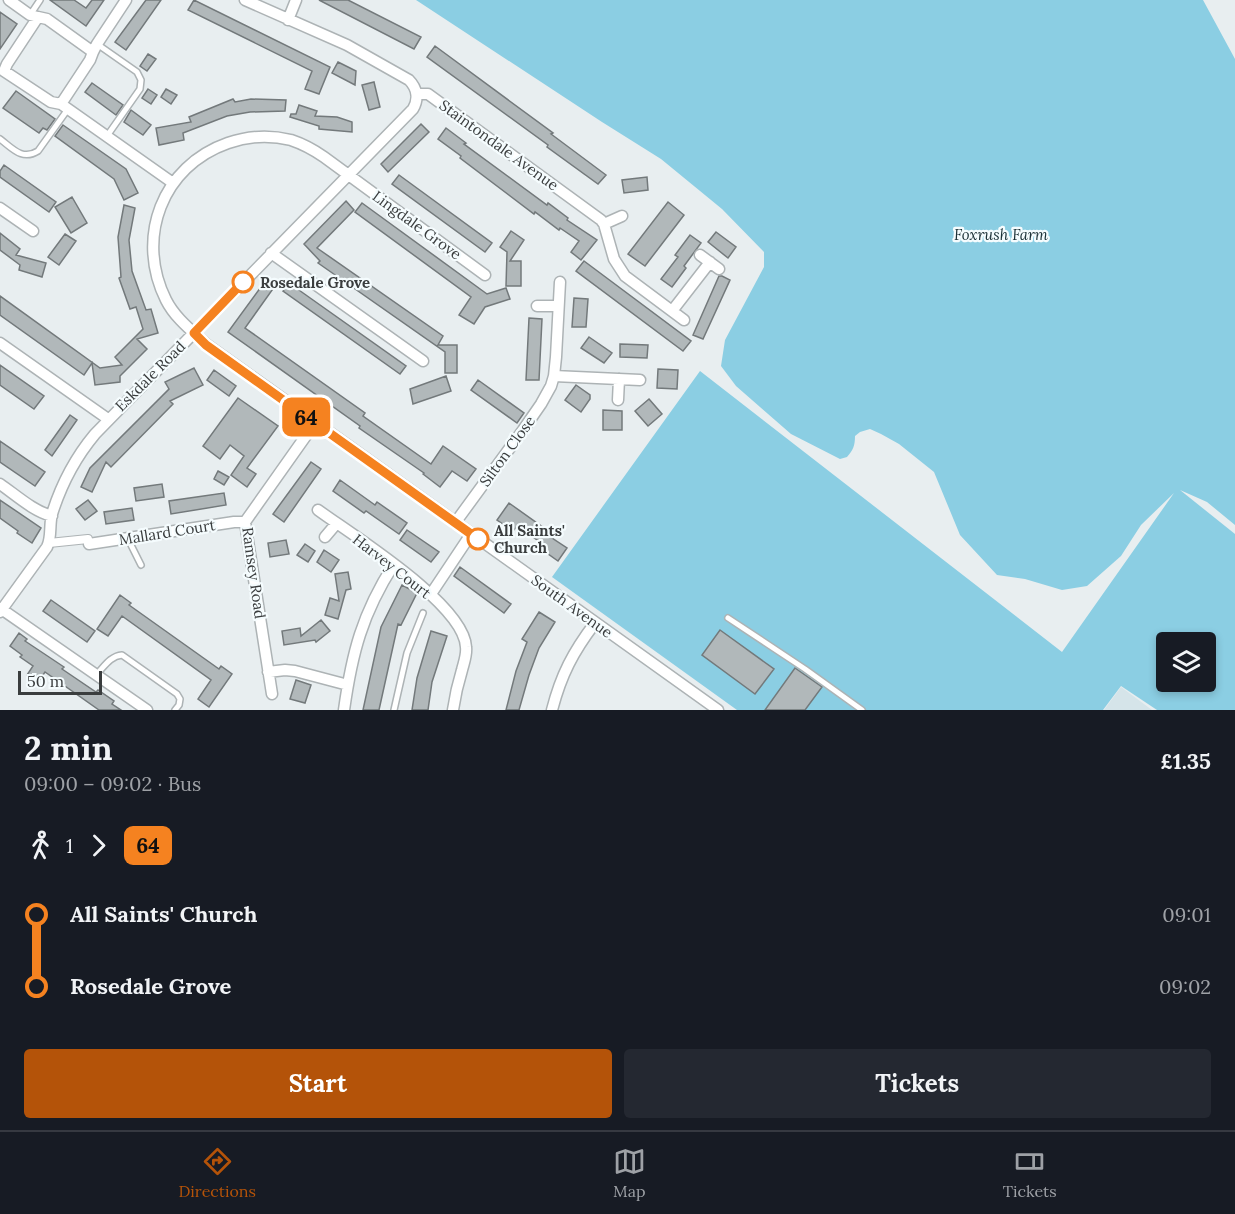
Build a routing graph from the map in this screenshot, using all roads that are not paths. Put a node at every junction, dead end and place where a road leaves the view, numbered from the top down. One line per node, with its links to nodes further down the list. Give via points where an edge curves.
1 (9, 0): 6 (street)
2 (40, 0): 6 (lane)
3 (245, 0): 7 (street, Staintondale Avenue)
4 (296, 0): 7 (street)
5 (123, 1): 8 (street)
6 (34, 16): 8 (street, via 47,19); 9 (street)
7 (288, 20): 10 (street, Staintondale Avenue, via 347,45 409,80)
8 (95, 48): 11 (street); 12 (lane, via 137,72 141,80 140,89)
9 (2, 75): 11 (street)
10 (417, 94): 14 (street, Eskdale Road, via 413,109); 18 (street, Staintondale Avenue, via 428,94)
11 (64, 107): 12 (street); 13 (lane, via 38,151 24,155)
12 (107, 136): 15 (street)
13 (0, 139)
14 (348, 175): 15 (street, Lingdale Grove, via 310,148 291,140 256,137 236,140 200,156); 20 (street, Eskdale Road); 22 (street, Lingdale Grove)
15 (172, 183): 28 (street, South Avenue, via 155,224 154,266 167,302)
16 (0, 208): 19 (street)
17 (622, 216): 18 (street)
18 (604, 224): 26 (street, via 614,259 625,276)
19 (33, 231)
20 (271, 253): 28 (street, Eskdale Road); 30 (street)
21 (700, 255): 26 (street, via 715,266)
22 (485, 275)
23 (560, 282): 25 (street, Silton Close)
24 (537, 306): 25 (street)
25 (558, 306): 31 (street, Silton Close)
26 (672, 311): 27 (street)
27 (684, 320)
28 (194, 333): 35 (street, Eskdale Road); 36 (street, South Avenue)
29 (0, 343): 35 (street)
30 (423, 361)
31 (554, 375): 32 (street); 41 (street, Silton Close, via 541,404)
32 (619, 379): 33 (street); 34 (street)
33 (640, 380)
34 (618, 400)
35 (108, 419): 39 (street, Eskdale Road, via 74,462)
36 (315, 423): 40 (street, Ramsey Road); 41 (street, South Avenue)
37 (0, 484): 39 (street)
38 (318, 510): 42 (street, Harvey Court)
39 (52, 516): 46 (street, Eskdale Road)
40 (245, 522): 45 (street, Mallard Court); 55 (street, Ramsey Road)
41 (455, 523): 43 (street, South Avenue)
42 (336, 524): 44 (street); 48 (street, Harvey Court)
43 (471, 534): 50 (street); 54 (street, South Avenue)
44 (325, 537)
45 (127, 538): 47 (street, Mallard Court); 49 (lane)
46 (49, 543): 47 (street, via 88,539); 51 (street, Eskdale Road)
47 (90, 544)
48 (394, 564): 50 (street, Harvey Court); 57 (street, via 379,587 361,630)
49 (141, 565)
50 (431, 594): 63 (street, Harvey Court, via 464,635 466,657)
51 (1, 610): 56 (street)
52 (423, 613): 62 (lane, via 407,653)
53 (728, 618): 66 (lane)
54 (595, 623): 64 (street, via 570,659); 65 (street, South Avenue)
55 (268, 672): 57 (street, via 295,671); 58 (street, Ramsey Road)
56 (96, 675): 59 (street); 60 (lane, via 111,658 122,655 177,694 180,699)
57 (348, 685): 61 (street)
58 (272, 694)
59 (147, 710)
60 (175, 710)
61 (344, 710)
62 (394, 710)
63 (453, 710)
64 (552, 710)
65 (717, 710)
66 (862, 710)

